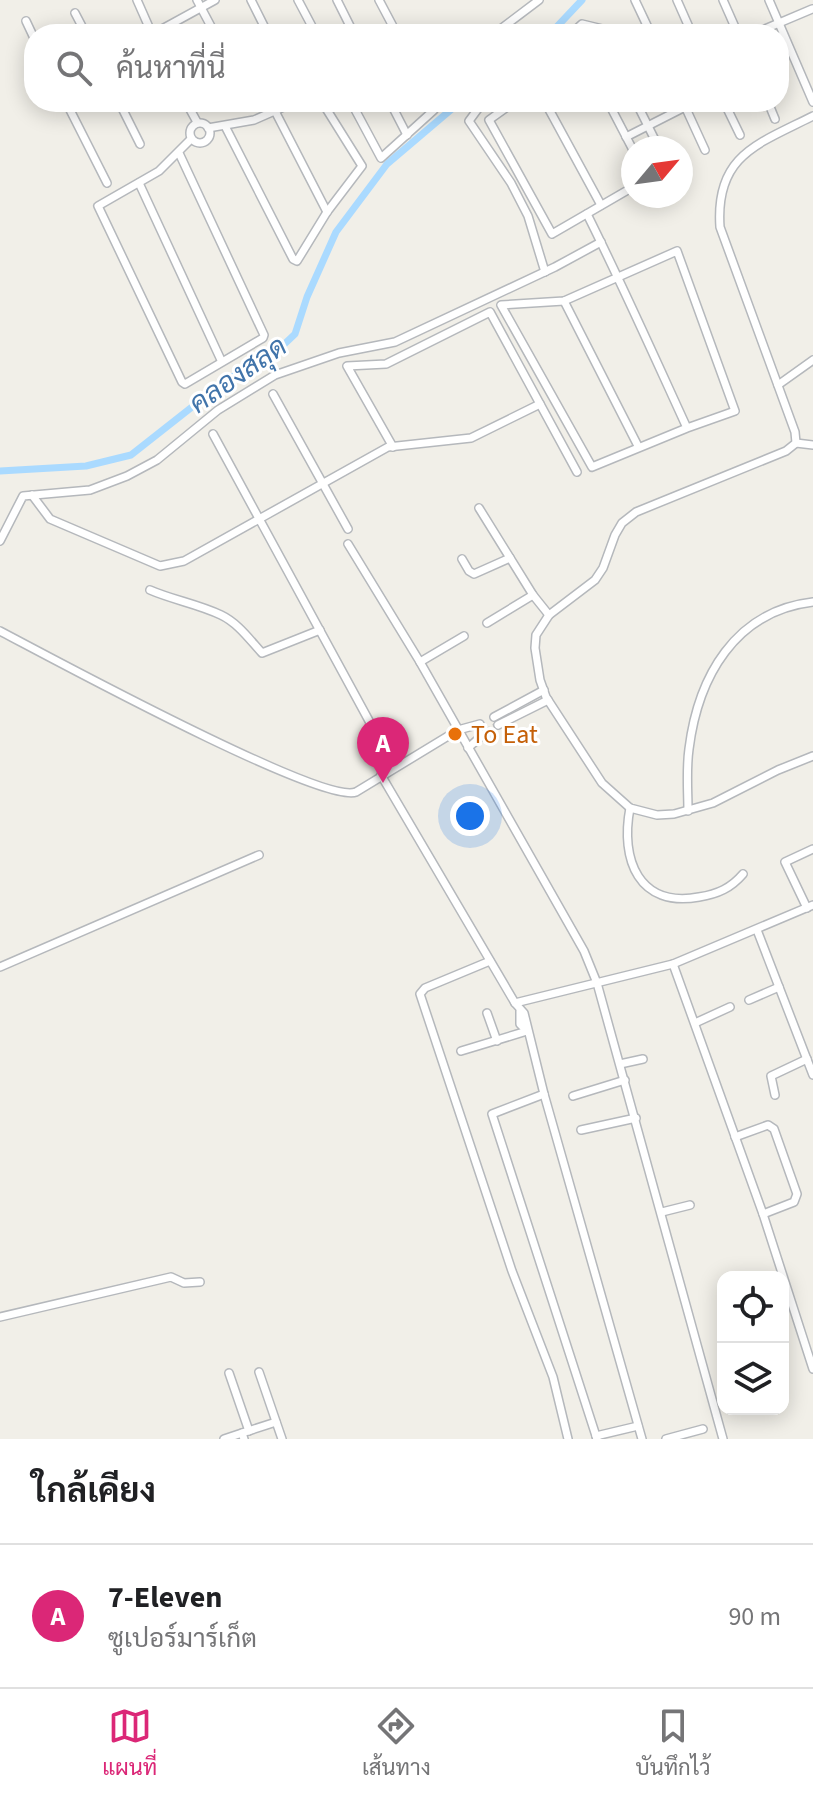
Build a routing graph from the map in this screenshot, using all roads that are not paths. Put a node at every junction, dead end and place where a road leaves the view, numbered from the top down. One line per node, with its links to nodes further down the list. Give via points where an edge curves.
1 (137, 0): 20 (street)
2 (215, 0): 13 (street)
3 (251, 0): 23 (street)
4 (298, 0): 24 (street)
5 (337, 0): 25 (street)
6 (379, 0): 26 (street)
7 (539, 0): 27 (street)
8 (635, 0): 28 (street)
9 (677, 0): 29 (street)
10 (723, 0): 30 (street)
11 (769, 0): 17 (street)
12 (808, 0): 14 (street)
13 (199, 4): 21 (street); 22 (street)
14 (812, 10): 17 (street)
15 (75, 13): 19 (street)
16 (26, 21): 18 (street)
17 (779, 23)
18 (27, 24)
19 (81, 24)
20 (148, 24)
21 (168, 24)
22 (210, 24)
23 (263, 24)
24 (311, 24)
25 (349, 24)
26 (392, 24)
27 (507, 24)
28 (646, 24)
29 (688, 24)
30 (734, 24)
31 (789, 46): 32 (street)
32 (813, 102)
33 (71, 112): 65 (street)
34 (124, 112): 62 (street)
35 (192, 112): 52 (street)
36 (328, 112): 69 (street, via 362,164)
37 (356, 112): 56 (street, via 381,158)
38 (395, 112): 56 (street)
39 (432, 112): 56 (street)
40 (475, 112): 72 (street, via 469,121 528,216)
41 (500, 112): 70 (street, via 489,120 552,234)
42 (550, 112): 68 (street)
43 (613, 112): 58 (street)
44 (641, 112): 54 (street)
45 (672, 112): 54 (street)
46 (687, 112): 63 (street)
47 (729, 112): 57 (street)
48 (772, 112): 51 (street)
49 (276, 113): 53 (street); 69 (street)
50 (813, 116): 77 (street, via 741,157 721,188 720,227)
51 (775, 119)
52 (197, 122): 55 (street); 61 (street, via 190,129)
53 (225, 126): 55 (street); 69 (street, via 294,261)
54 (648, 126): 59 (street); 60 (street)
55 (208, 128): 61 (street, via 204,142)
56 (407, 135)
57 (740, 135)
58 (625, 136)
59 (628, 136)
60 (653, 136)
61 (191, 139): 64 (street)
62 (140, 144)
63 (705, 150)
64 (179, 153): 66 (street); 75 (street, via 263,331 263,338)
65 (107, 183)
66 (139, 183): 75 (street); 75 (street, via 98,209 182,382 189,384)
67 (621, 194): 68 (street)
68 (601, 205): 70 (street)
69 (327, 212)
70 (587, 214): 71 (street)
71 (601, 242): 72 (street); 73 (street)
72 (545, 272): 88 (street, via 395,342 339,353 275,375 127,476 90,490)
73 (617, 278): 74 (street); 80 (street); 80 (street, via 677,251 735,411)
74 (564, 301): 84 (street); 84 (street, via 501,305 592,467)
75 (221, 360)
76 (813, 360): 77 (street)
77 (778, 385): 82 (street)
78 (273, 394): 87 (street)
79 (540, 404): 85 (street, via 471,438); 85 (street, via 490,312 386,364 347,366); 86 (street)
80 (687, 428): 84 (street)
81 (213, 434): 90 (street)
82 (796, 443): 83 (street); 99 (street, via 636,512 622,523 595,580)
83 (813, 445)
84 (638, 446)
85 (393, 447): 87 (street)
86 (577, 472)
87 (322, 484): 90 (street); 91 (street)
88 (32, 495): 90 (street, via 50,519 160,566 184,561); 92 (street, via 23,496)
89 (479, 508): 94 (street)
90 (259, 519): 101 (street)
91 (348, 529)
92 (0, 541)
93 (348, 544): 104 (street)
94 (510, 558): 95 (street, via 471,574); 97 (street)
95 (462, 559)
96 (150, 590): 101 (street, via 222,615 262,653)
97 (533, 595): 99 (street); 100 (street)
98 (813, 602): 117 (street, via 780,608 758,621 736,638 713,669 693,722)
99 (549, 615): 105 (street, via 536,635 535,648)
100 (487, 623)
101 (320, 630): 112 (street)
102 (0, 631): 115 (street, via 289,776 344,794)
103 (464, 636): 104 (street)
104 (420, 662): 110 (street)
105 (544, 690): 106 (street); 107 (street)
106 (548, 700): 109 (street); 116 (street, via 602,783)
107 (494, 717)
108 (480, 724): 110 (street)
109 (498, 725)
110 (458, 730): 113 (street); 115 (street)
111 (485, 733): 113 (street)
112 (380, 741)
113 (468, 748): 126 (street, via 584,951)
114 (813, 756): 117 (street)
115 (381, 775): 123 (street)
116 (630, 808): 117 (street, via 657,815); 120 (street, via 627,847 640,877 655,893 678,900 705,896 733,886)
117 (688, 811)
118 (813, 849): 121 (street, via 785,862)
119 (259, 855): 125 (street)
120 (743, 874)
121 (810, 906): 122 (street)
122 (757, 930): 124 (street); 127 (street)
123 (490, 961): 129 (street); 164 (street, via 420,994 553,1377)
124 (673, 964): 126 (street); 132 (street)
125 (0, 967)
126 (597, 983): 129 (street); 138 (street)
127 (779, 987): 128 (street); 137 (street)
128 (749, 1000)
129 (517, 1007): 133 (street, via 524,1013)
130 (730, 1007): 132 (street)
131 (487, 1013): 134 (street)
132 (695, 1023): 146 (street)
133 (527, 1031): 134 (street); 141 (street)
134 (497, 1041): 135 (street)
135 (461, 1051)
136 (643, 1059): 138 (street)
137 (807, 1059): 139 (street); 142 (street, via 771,1076)
138 (620, 1064): 140 (street)
139 (813, 1075)
140 (625, 1080): 143 (street); 144 (street)
141 (544, 1094): 158 (street); 161 (street, via 492,1114)
142 (775, 1095)
143 (573, 1096)
144 (636, 1118): 145 (street); 148 (street)
145 (581, 1130)
146 (735, 1137): 149 (street); 149 (street, via 768,1125 774,1129 797,1194 794,1202)
147 (690, 1205): 148 (street)
148 (662, 1212): 156 (street)
149 (763, 1214): 152 (street)
150 (200, 1282): 151 (street, via 171,1277)
151 (0, 1317)
152 (813, 1369)
153 (259, 1372): 157 (street)
154 (229, 1373): 160 (street)
155 (717, 1397): 156 (street)
156 (712, 1398): 167 (street)
157 (276, 1422): 160 (street); 163 (street)
158 (638, 1426): 161 (street); 165 (street)
159 (703, 1429): 166 (street)
160 (245, 1434): 162 (street)
161 (596, 1438)
162 (224, 1439)
163 (282, 1439)
164 (568, 1439)
165 (642, 1439)
166 (666, 1439)
167 (723, 1439)

